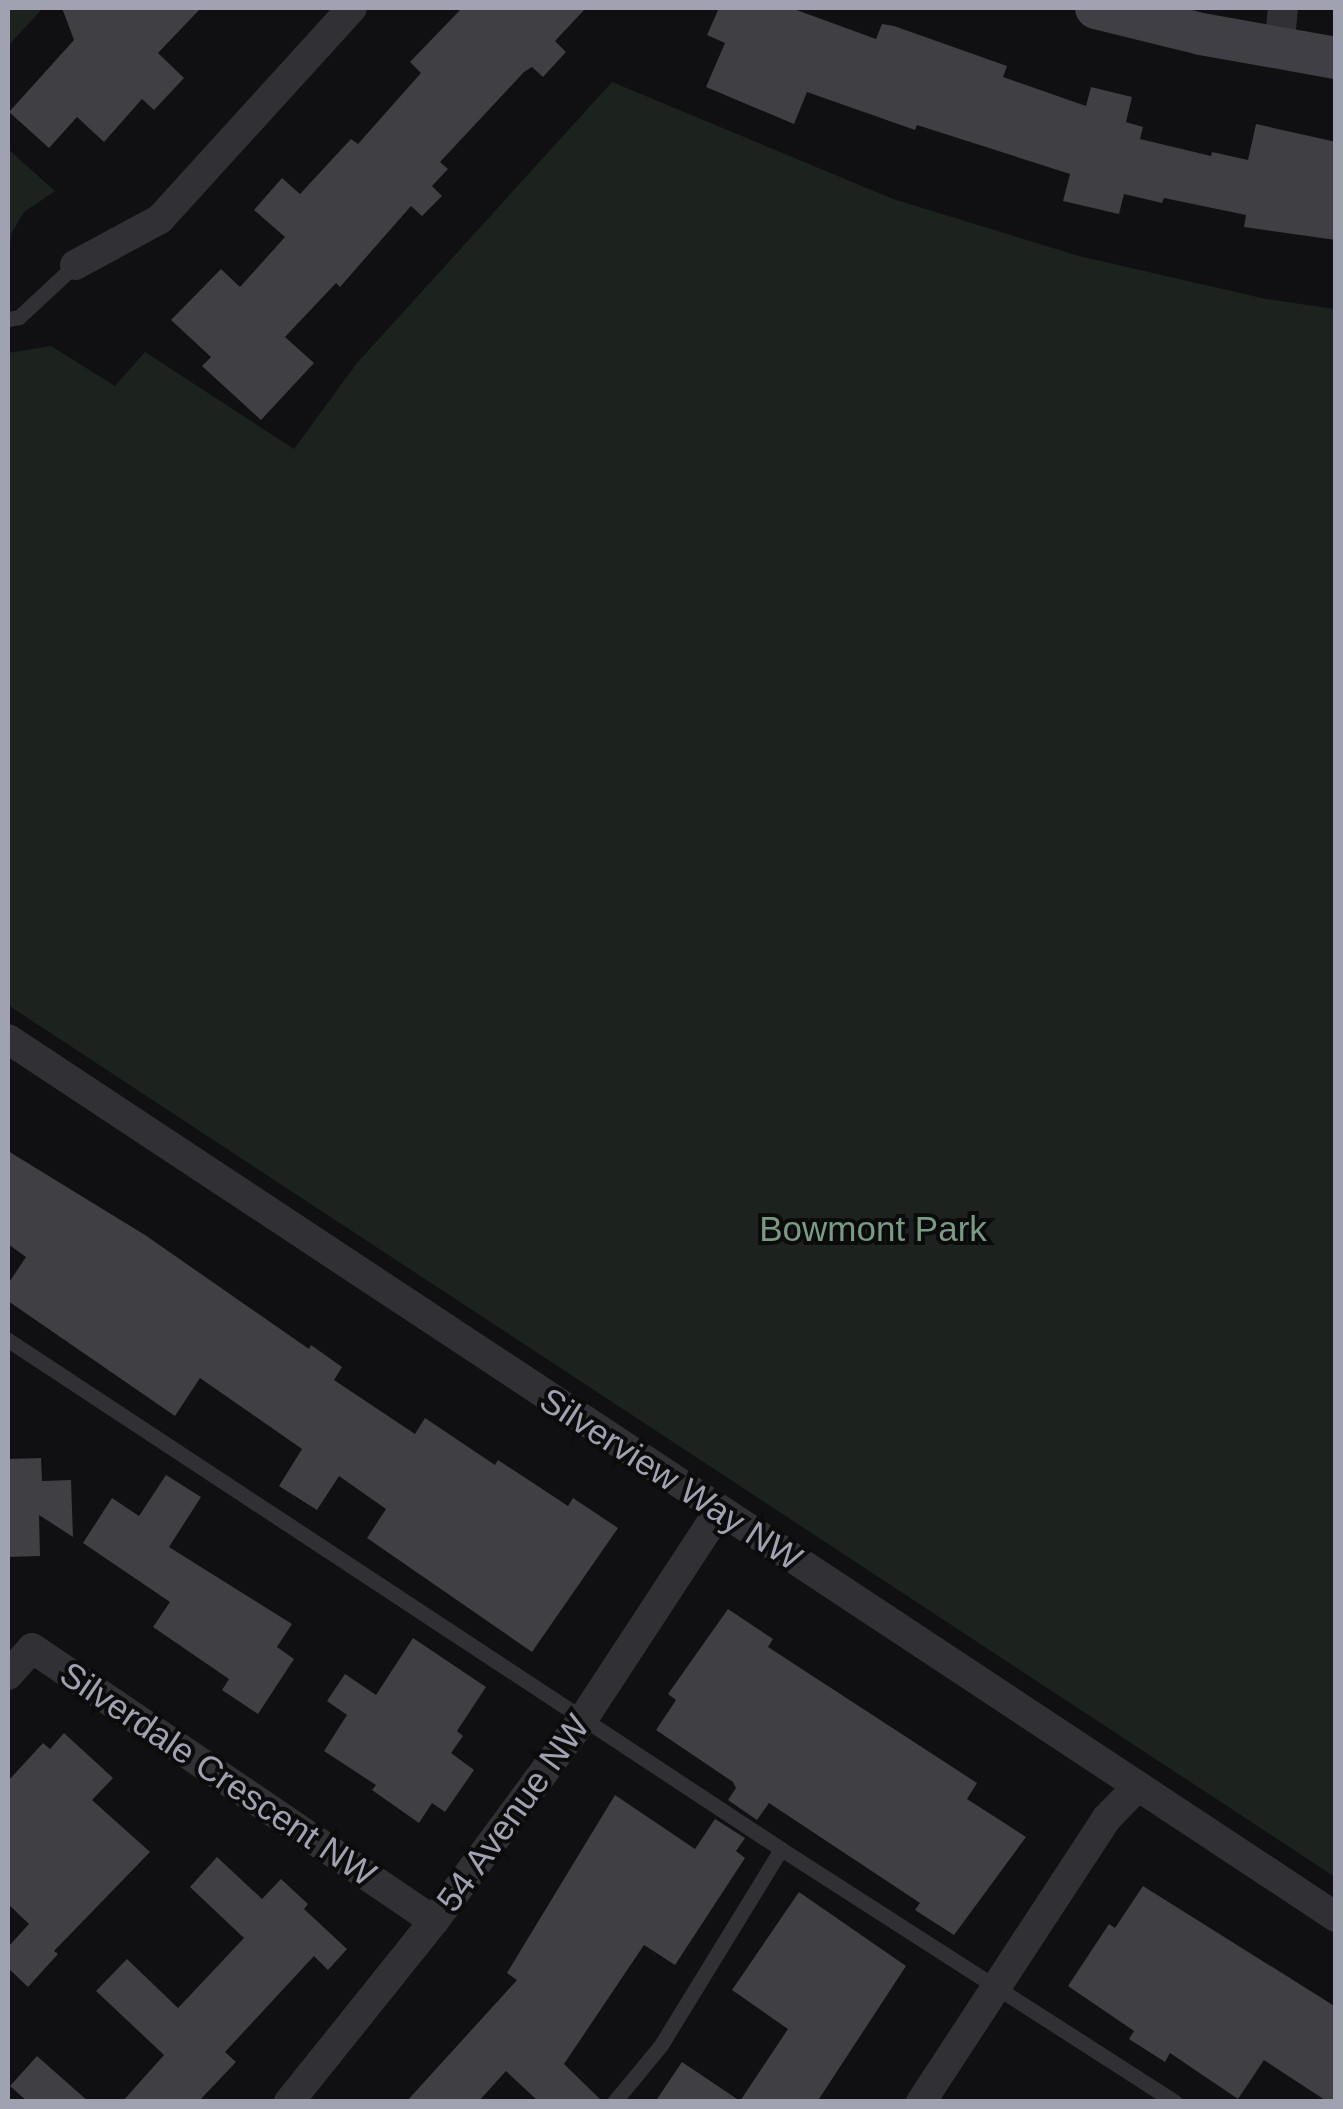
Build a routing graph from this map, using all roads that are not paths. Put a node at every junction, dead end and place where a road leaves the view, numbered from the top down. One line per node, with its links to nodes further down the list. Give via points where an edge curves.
1 (352, 8): 6 (street, via 160,219)
2 (1096, 8): 4 (street)
3 (1283, 8): 4 (street)
4 (1280, 50): 5 (street)
5 (1336, 58)
6 (74, 265): 7 (lane, via 19,317)
7 (8, 319)
8 (8, 1039): 10 (street, Silverview Way NW)
9 (8, 1340): 12 (lane)
10 (719, 1512): 12 (street, 54 Avenue NW); 13 (street, Silverview Way NW)
11 (8, 1676): 16 (street, Silverdale Crescent NW, via 32,1648)
12 (584, 1716): 14 (lane); 16 (street, 54 Avenue NW)
13 (1138, 1786): 15 (street, Silverview Way NW); 17 (street, via 1106,1819)
14 (781, 1849): 17 (lane); 19 (lane, via 660,2045)
15 (1336, 1917)
16 (434, 1921): 18 (street, 54 Avenue NW)
17 (999, 1986): 20 (street); 21 (lane)
18 (290, 2102)
19 (614, 2102)
20 (921, 2102)
21 (1175, 2102)

